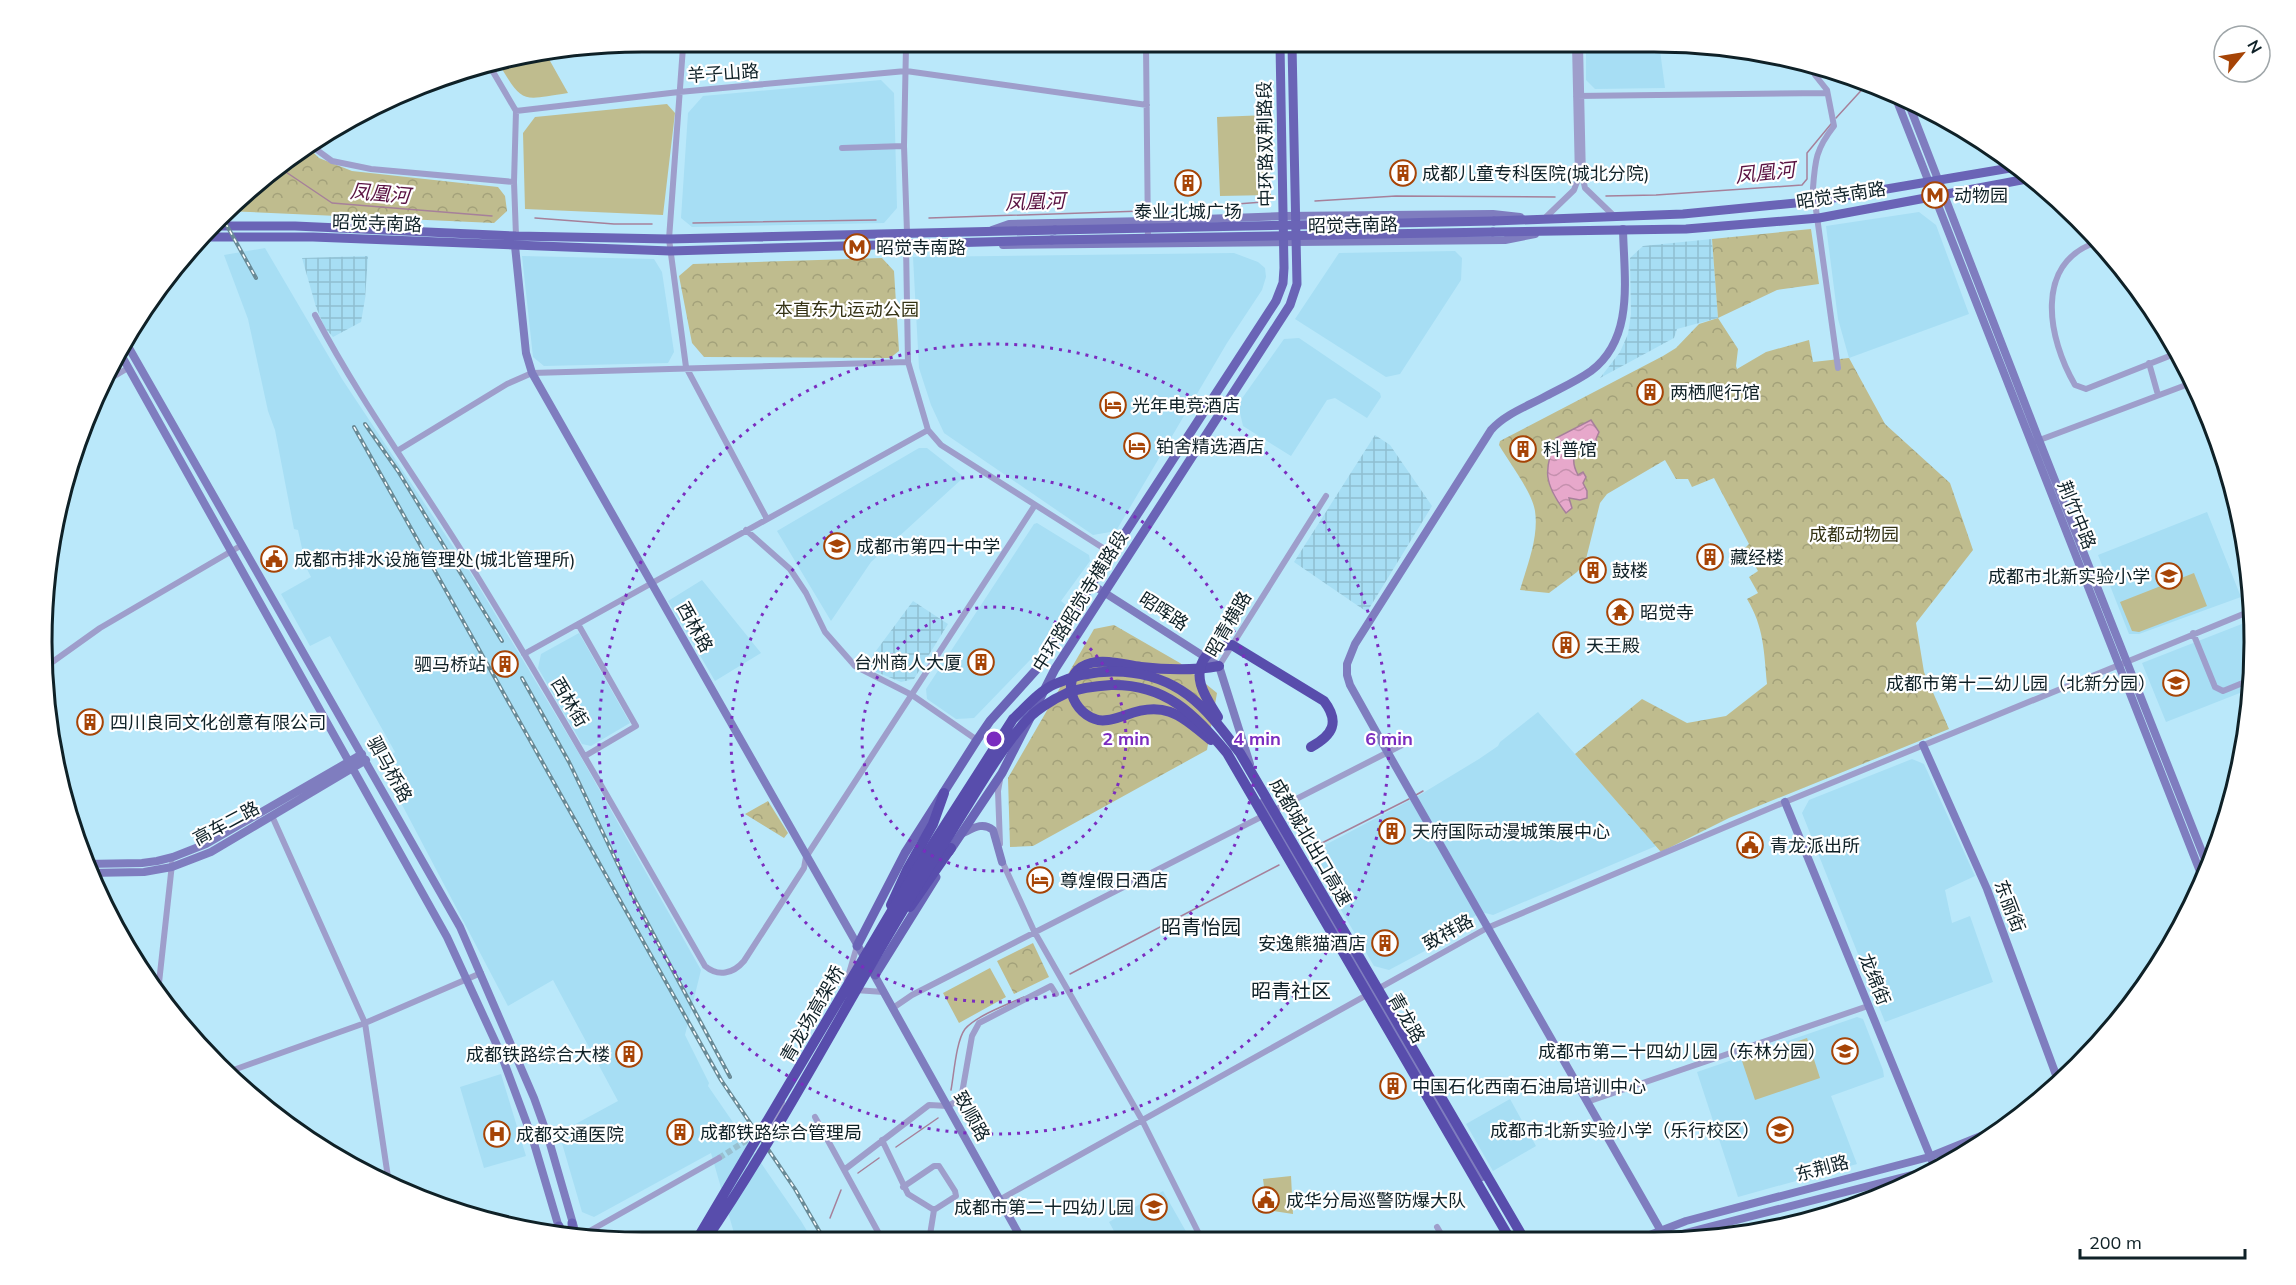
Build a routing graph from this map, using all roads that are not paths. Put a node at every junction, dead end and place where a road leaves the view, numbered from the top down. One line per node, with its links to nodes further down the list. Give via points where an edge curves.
1 (683, 52): 11 (street)
2 (906, 52): 9 (street)
3 (1146, 52): 14 (street)
4 (1280, 52): 28 (main road, 中环路双荆路段)
5 (1292, 52): 29 (main road, 中环路双荆路段)
6 (1576, 52): 13 (street)
7 (1580, 52): 13 (street)
8 (493, 72): 16 (street)
9 (906, 72): 11 (street, 羊子山路); 14 (street, 羊子山路); 18 (street)
10 (1817, 76): 12 (street)
11 (679, 92): 16 (street, 羊子山路); 40 (street)
12 (1827, 93): 13 (street); 27 (street, via 1834,126 1818,147 1814,161)
13 (1579, 97): 30 (street, via 1585,188); 32 (street, via 1578,179 1574,190)
14 (1147, 105): 33 (street)
15 (1900, 106): 24 (street)
16 (516, 111): 23 (street)
17 (1911, 112): 24 (street)
18 (904, 146): 19 (street); 36 (street)
19 (842, 148)
20 (317, 150): 23 (street, via 332,161 371,169)
21 (2006, 169): 24 (main road, 昭觉寺南路)
22 (2020, 180): 25 (main road, 昭觉寺南路)
23 (514, 182): 41 (street)
24 (1934, 182): 25 (street, 荆竹中路); 26 (street, 荆竹中路); 27 (main road, 昭觉寺南路)
25 (1944, 194): 26 (main road, 昭觉寺南路); 62 (street, 荆竹中路)
26 (1934, 196): 31 (main road, 昭觉寺南路); 62 (street, 荆竹中路)
27 (1816, 201): 30 (main road, 昭觉寺南路, via 1683,214); 31 (street)
28 (1282, 216): 29 (street, 昭觉寺南路); 33 (street, 昭觉寺南路); 42 (main road, 中环路双荆路段)
29 (1295, 216): 32 (street, 昭觉寺南路, via 1493,214); 43 (main road, 中环路双荆路段)
30 (1614, 216): 32 (main road, 昭觉寺南路)
31 (1819, 218): 35 (main road, 昭觉寺南路, via 1686,229); 56 (street)
32 (1540, 219): 39 (main road, 昭觉寺南路, bridge, via 1055,230)
33 (1147, 221): 39 (street, 昭觉寺南路, via 1010,224); 45 (street)
34 (224, 226): 41 (main road, 昭觉寺南路, via 295,225)
35 (1623, 229): 37 (main road, 昭觉寺南路); 89 (street, via 1622,322 1609,352 1581,378 1495,426 1349,654 1350,685)
36 (907, 232): 39 (main road, 昭觉寺南路); 40 (main road, 昭觉寺南路)
37 (1545, 232): 39 (main road, 昭觉寺南路, bridge); 43 (street, 昭觉寺南路, via 1505,240)
38 (214, 237): 41 (main road, 昭觉寺南路)
39 (982, 238): 44 (main road, 昭觉寺南路); 45 (street, 昭觉寺南路, via 1009,246)
40 (669, 239): 41 (main road, 昭觉寺南路); 47 (street)
41 (516, 241): 47 (main road, 昭觉寺南路); 57 (street, 西林路, via 526,353)
42 (1284, 242): 43 (street, 昭觉寺南路); 45 (street, 昭觉寺南路); 70 (main road, 中环路昭觉寺横路段, via 1283,284 1276,302)
43 (1297, 242): 73 (main road, 中环路昭觉寺横路段, via 1297,284 1290,305)
44 (906, 245): 47 (main road, 昭觉寺南路); 52 (street)
45 (1148, 245)
46 (2089, 245): 53 (street, via 2075,253 2055,280 2053,322 2067,372 2075,385 2086,388)
47 (670, 251): 54 (street)
48 (315, 315): 63 (street, 西林街)
49 (130, 350): 68 (street, 驷马桥路)
50 (2168, 356): 53 (street)
51 (124, 361): 55 (street, 驷马桥路)
52 (908, 362): 54 (street); 61 (street)
53 (2149, 363): 60 (street)
54 (686, 367): 57 (street); 66 (street)
55 (128, 368): 58 (street); 69 (street, 驷马桥路)
56 (1838, 368)
57 (532, 373): 63 (street); 71 (street, 西林路)
58 (117, 374)
59 (2185, 385): 60 (street)
60 (2158, 395): 62 (street)
61 (927, 430): 65 (street, via 941,445); 66 (street)
62 (2035, 442): 79 (street, 荆竹中路)
63 (397, 451): 77 (street, 西林街)
64 (1326, 496): 80 (street, 昭青横路)
65 (1035, 505): 70 (street); 82 (street)
66 (767, 519): 67 (street)
67 (746, 530): 71 (street); 82 (street, via 790,569 825,632 855,666)
68 (242, 545): 69 (street); 91 (street, 驷马桥路)
69 (230, 552): 78 (street, via 100,628); 92 (street, 驷马桥路)
70 (1112, 553): 72 (main road, 中环路昭觉寺横路段)
71 (652, 583): 75 (street); 102 (street, 西林路)
72 (1091, 584): 73 (street, 昭晖路); 83 (main road, 中环路昭觉寺横路段, via 1036,670)
73 (1103, 592): 80 (street, 昭晖路); 93 (main road, 中环路昭觉寺横路段, via 1055,669)
74 (2243, 614): 76 (street, 致祥路)
75 (578, 624): 77 (street); 90 (street, via 636,726)
76 (2193, 633): 79 (street, 致祥路); 81 (street, via 2215,687 2223,691)
77 (524, 654): 90 (street, 西林街)
78 (53, 662)
79 (2122, 662): 85 (street, 致祥路); 101 (street, 荆竹中路); 106 (street, 荆竹中路)
80 (1219, 666): 87 (highway, bridge, via 1170,670 1088,663 1073,674 1071,695 1081,710 1101,721 1144,708 1162,709 1180,716); 97 (street, 昭青横路)
81 (2242, 683)
82 (912, 695): 83 (street); 102 (street)
83 (977, 740): 94 (main road, 中环路昭觉寺横路段)
84 (1402, 745): 89 (street)
85 (1923, 746): 95 (street, 致祥路); 124 (street, 东丽街, via 1987,889)
86 (1311, 747): 88 (highway, bridge, via 1324,740 1333,727 1331,709 1240,648 1224,645 1207,655 1199,679)
87 (1227, 753): 96 (highway, 成都城北出口高速, bridge, via 1174,700 1129,685 1089,687 1067,693 1023,723); 158 (highway, 成都城北出口高速, bridge)
88 (1240, 753): 96 (highway, 成都城北出口高速, bridge, via 1212,717 1168,682 1149,676 1101,672 1054,684 1034,698 1013,720); 160 (highway, 成都城北出口高速, bridge)
89 (1388, 753): 97 (street); 108 (street)
90 (585, 756): 102 (street, 西林街, via 711,972 733,972 740,966 804,868)
91 (364, 757): 92 (street, 高车二路); 112 (street, 驷马桥路)
92 (351, 765): 98 (street, 高车二路); 103 (street, 高车二路); 114 (street, 驷马桥路)
93 (1002, 774): 99 (main road, 中环路昭觉寺横路段); 104 (street, via 998,791)
94 (944, 793): 110 (main road, 中环路昭觉寺横路段, via 905,853); 111 (highway, bridge)
95 (1785, 802): 108 (street, 致祥路); 120 (street, 龙绵街)
96 (962, 806): 111 (highway, 青龙场高架桥, bridge)
97 (1269, 814): 109 (street); 117 (street, 青龙路)
98 (272, 816): 103 (street, 高车二路, via 211,852); 122 (street)
99 (961, 834): 100 (main road, 中环路昭觉寺横路段); 104 (street, via 980,825 990,827)
100 (951, 848): 111 (highway, bridge); 113 (main road, 中环路昭觉寺横路段)
101 (2204, 856)
102 (806, 857): 110 (street, 西林路)
103 (173, 862): 105 (street, 高车二路); 107 (street, 高车二路, via 144,872); 115 (street)
104 (1002, 862): 109 (street)
105 (95, 864)
106 (2199, 868)
107 (99, 873)
108 (1487, 928): 117 (street, 致祥路); 125 (street)
109 (1034, 931): 121 (street); 128 (street)
110 (857, 946): 113 (street, 西林路); 116 (street)
111 (875, 949): 141 (highway, 青龙场高架桥, bridge, via 791,1103)
112 (482, 973): 114 (street); 142 (street, 驷马桥路, via 548,1137)
113 (875, 975): 118 (street, 西林路)
114 (468, 980): 122 (street); 143 (street, 驷马桥路, via 533,1140)
115 (159, 981)
116 (843, 990): 118 (street); 129 (street, via 785,1091)
117 (1372, 991): 128 (street, 致祥路); 159 (street, 青龙路)
118 (884, 992): 121 (street, 西林路)
119 (1056, 994): 126 (street, via 1052,986 979,1023 972,1036 961,1100)
120 (1868, 1006): 125 (street); 132 (street, 龙绵街)
121 (893, 1008): 126 (street, 致顺路)
122 (365, 1023): 123 (street); 136 (street)
123 (235, 1069)
124 (2056, 1074)
125 (1587, 1102): 147 (street)
126 (948, 1106): 130 (street, via 929,1106); 139 (street, 致顺路)
127 (815, 1117): 135 (street)
128 (1142, 1120): 139 (street, 致祥路); 156 (street)
129 (771, 1126)
130 (882, 1140): 135 (street); 138 (street)
131 (1966, 1142): 132 (street, 东荆路)
132 (1929, 1157): 134 (street, 龙绵街); 147 (street, 东荆路)
133 (719, 1158): 146 (street)
134 (1931, 1163)
135 (844, 1170): 153 (street)
136 (388, 1175)
137 (1904, 1176): 148 (street, 东荆路)
138 (903, 1187): 140 (street); 140 (street, via 939,1166 956,1196)
139 (999, 1200): 155 (street, 致顺路)
140 (934, 1210): 154 (street)
141 (713, 1222): 149 (main road, bridge); 150 (highway, 青龙场高架桥, bridge); 151 (highway, 青龙场高架桥, bridge); 152 (main road, bridge)
142 (572, 1223): 145 (main road)
143 (560, 1226)
144 (1437, 1227): 157 (street)
145 (573, 1228)
146 (588, 1229)
147 (1661, 1230): 161 (street, 东荆路)
148 (1694, 1231)
149 (701, 1232)
150 (704, 1232)
151 (709, 1232)
152 (711, 1232)
153 (878, 1232)
154 (931, 1232)
155 (1017, 1232)
156 (1198, 1232)
157 (1440, 1232)
158 (1506, 1232)
159 (1514, 1232)
160 (1520, 1232)
161 (1656, 1232)

